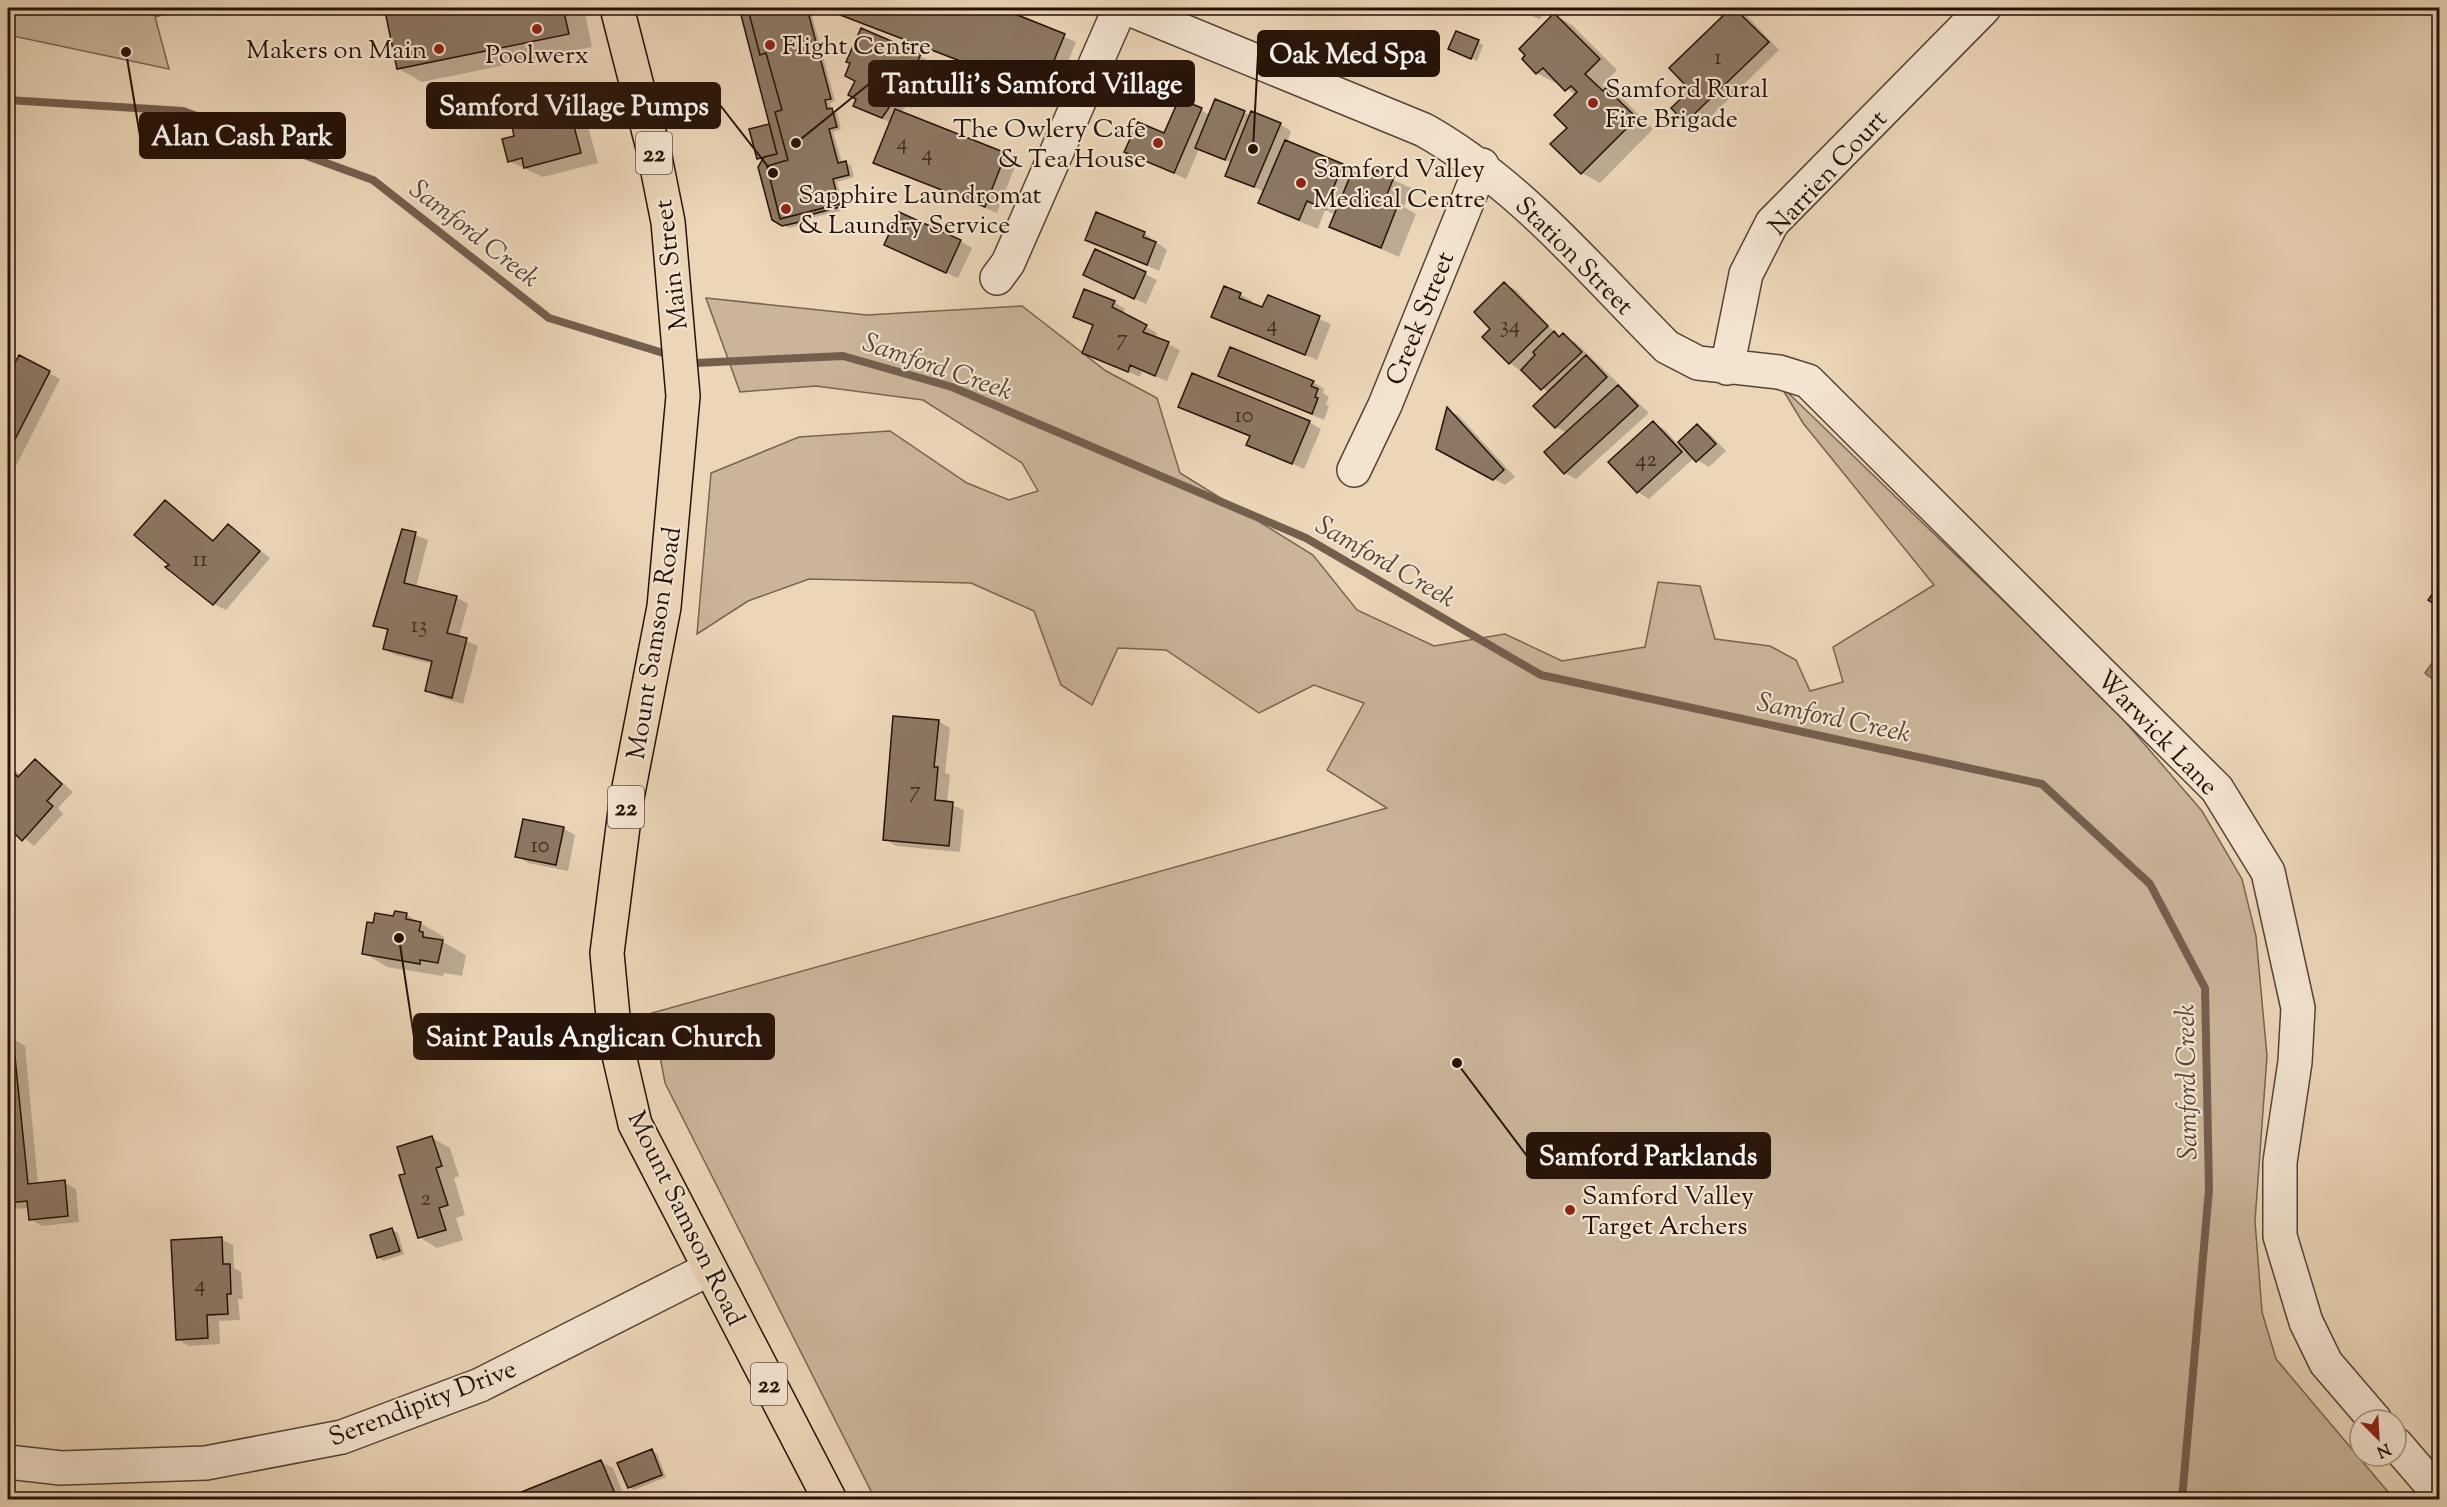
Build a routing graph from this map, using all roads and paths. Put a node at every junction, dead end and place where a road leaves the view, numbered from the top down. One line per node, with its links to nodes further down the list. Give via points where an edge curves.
1 (617, 8): 9 (main road, Main Street / 22, via 668,222 683,396)
2 (1120, 8): 6 (street, via 1008,263)
3 (1127, 8): 5 (street, Station Street, via 1424,130)
4 (1984, 8): 7 (street, Narrien Court, via 1772,224 1746,274)
5 (1482, 165): 7 (street, Station Street, via 1667,347 1698,363); 8 (street, Creek Street, via 1385,405)
6 (997, 278)
7 (1727, 368): 11 (street, Warwick Lane, via 1779,372 1808,381 2217,789 2268,872 2298,1008 2295,1062 2280,1162 2280,1236 2306,1322 2326,1363)
8 (1354, 470)
9 (676, 491): 10 (main road, Mount Samson Road / 22, via 664,607 626,803 607,953 615,1038 635,1124)
10 (708, 1269): 13 (street, Serendipity Drive, via 480,1385 342,1437 206,1463 61,1468); 15 (main road, Mount Samson Road / 22)
11 (2365, 1408)
12 (2408, 1458): 14 (street)
13 (8, 1462)
14 (2439, 1495)
15 (830, 1500)

